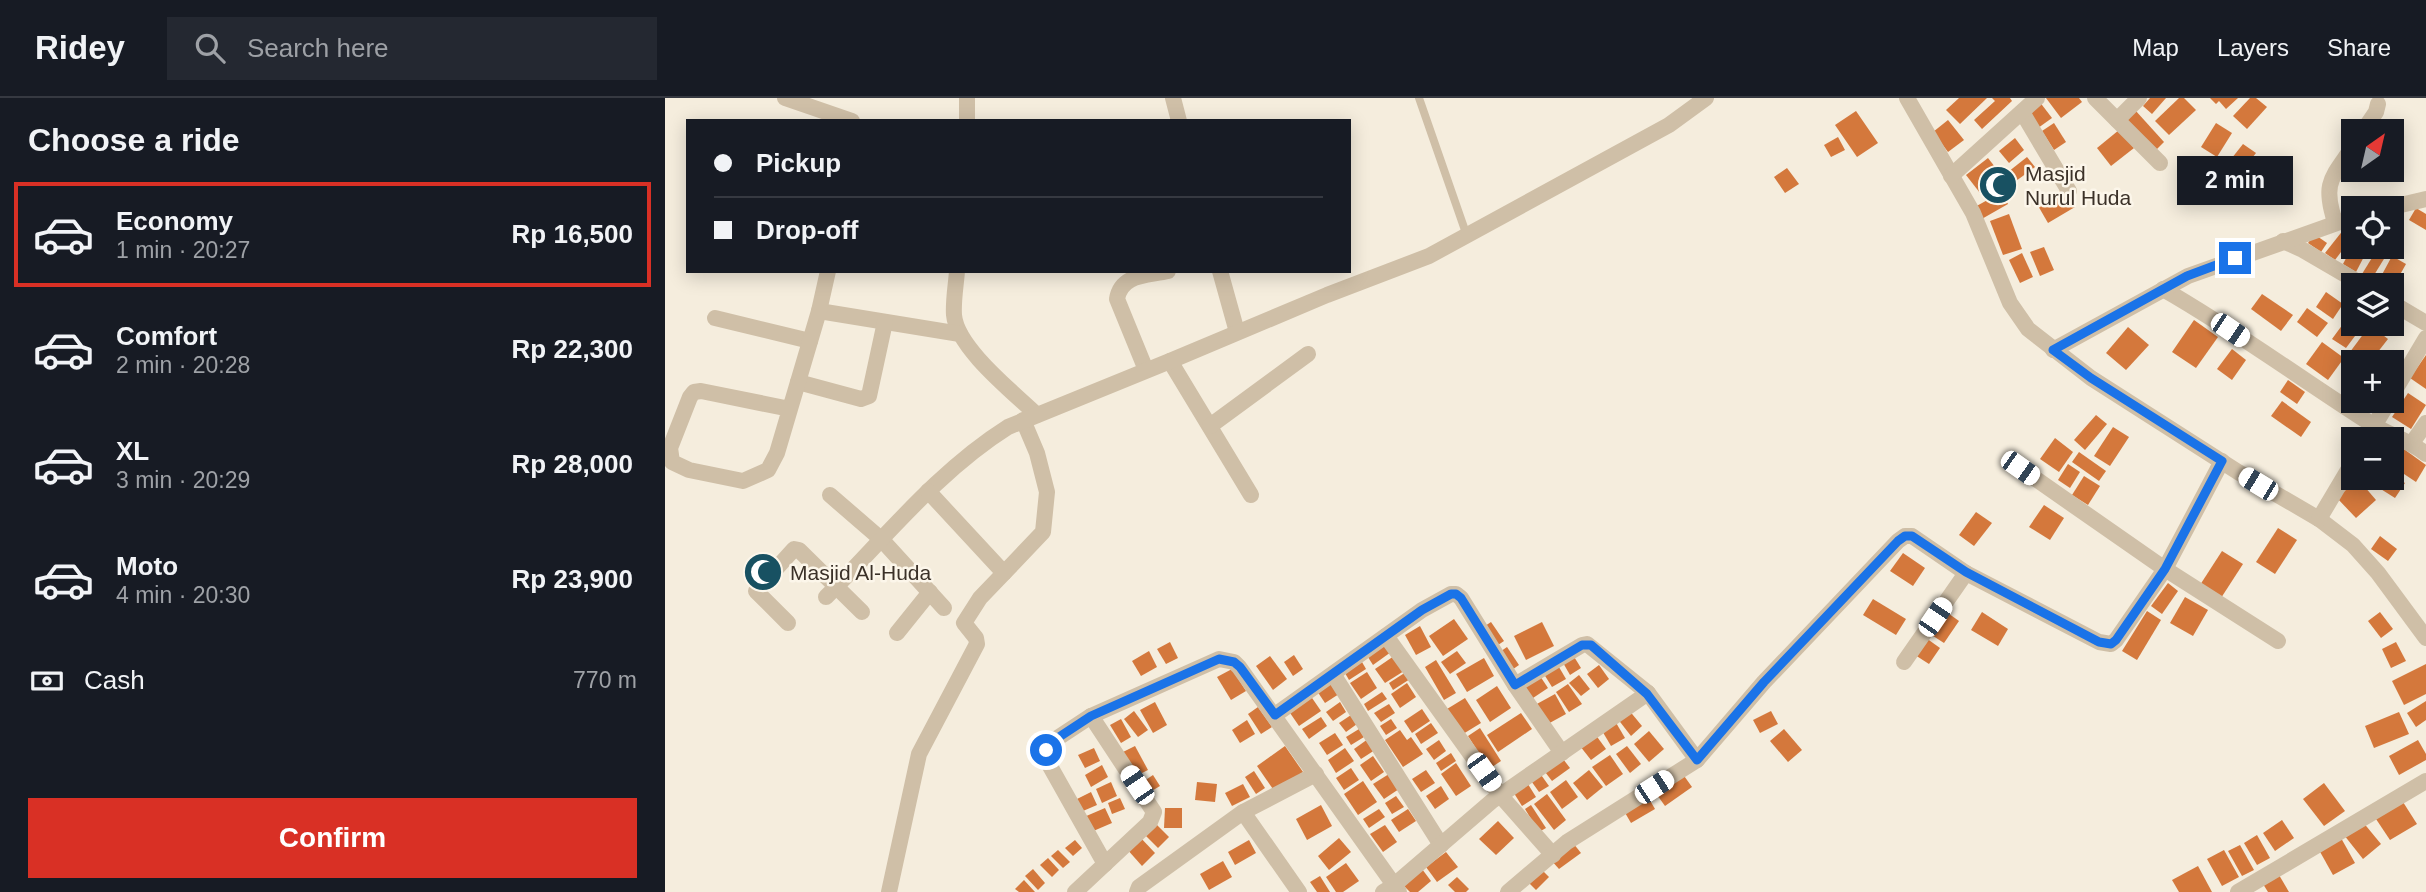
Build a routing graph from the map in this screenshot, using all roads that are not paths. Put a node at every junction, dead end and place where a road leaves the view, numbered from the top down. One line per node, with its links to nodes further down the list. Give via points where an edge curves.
1 (785, 98): 12 (street)
2 (967, 98): 13 (street)
3 (1173, 98): 14 (street)
4 (1419, 98): 25 (lane)
5 (1706, 98): 25 (street, via 1669,125)
6 (1906, 98): 19 (street)
7 (2037, 98): 11 (street)
8 (2095, 98): 16 (street)
9 (2139, 98): 16 (street)
10 (2378, 104): 15 (street)
11 (2022, 112): 19 (street); 20 (street)
12 (846, 119)
13 (967, 119)
14 (1178, 119)
15 (2371, 119)
16 (2117, 120): 17 (street)
17 (2160, 163)
18 (2341, 166): 24 (street, via 2327,199)
19 (1951, 176): 42 (street, via 1973,213 2010,303 2028,329)
20 (2069, 191)
21 (2426, 198): 22 (street)
22 (2404, 204)
23 (2341, 220): 24 (street)
24 (2335, 222): 26 (street)
25 (1467, 236): 38 (street, via 1429,256)
26 (2283, 241): 31 (street); 32 (street)
27 (825, 273): 34 (street)
28 (957, 273): 39 (street, via 954,316)
29 (1159, 273): 45 (street, via 1123,283 1117,299)
30 (1221, 273): 38 (street)
31 (2342, 273)
32 (2163, 289): 42 (street); 52 (street, via 2210,316)
33 (2404, 310): 37 (street)
34 (819, 311): 36 (street); 41 (street)
35 (715, 318): 41 (street)
36 (885, 322): 39 (street); 47 (street, via 869,396 861,399)
37 (2426, 323)
38 (1237, 332): 44 (street)
39 (960, 334): 49 (street)
40 (2426, 338): 46 (street)
41 (810, 341): 47 (street)
42 (2053, 350): 56 (street)
43 (1308, 354): 51 (street)
44 (1170, 361): 45 (street); 51 (street)
45 (1146, 370): 49 (street)
46 (2404, 375)
47 (798, 382): 48 (street)
48 (790, 409): 48 (street, via 774,463 754,478 726,479 671,462 670,448 694,392)
49 (1030, 418): 59 (street, via 992,437); 66 (street, via 1047,492 1043,532)
50 (2426, 424): 54 (street)
51 (1210, 426): 61 (street)
52 (2362, 427)
53 (2404, 441): 54 (street)
54 (2412, 443): 55 (street)
55 (2426, 454)
56 (2222, 461): 62 (street); 64 (street)
57 (2020, 468): 64 (street)
58 (2341, 482): 62 (street)
59 (928, 491): 63 (street); 66 (street)
60 (830, 495): 63 (street)
61 (1251, 495)
62 (2319, 519): 74 (street, via 2353,545)
63 (882, 540): 67 (street); 68 (street)
64 (2165, 569): 65 (street, via 2116,640 2106,644); 75 (street)
65 (1966, 572): 76 (street); 83 (street, via 1912,536 1905,536 1764,682)
66 (1004, 573): 93 (street, via 964,623 977,644 919,754)
67 (831, 592): 70 (street); 71 (street, via 794,549 756,591)
68 (930, 592): 69 (street); 72 (street)
69 (944, 608)
70 (862, 612)
71 (788, 623)
72 (897, 633)
73 (1386, 636): 77 (street); 78 (street, via 1438,600 1456,594); 86 (street)
74 (2424, 636)
75 (2278, 641)
76 (1904, 662)
77 (1333, 674): 80 (street); 88 (street)
78 (1515, 685): 79 (street, via 1587,644); 82 (street)
79 (1647, 694): 82 (street); 83 (street)
80 (1275, 715): 81 (street, via 1240,667 1219,659); 84 (street)
81 (1091, 716): 90 (street, via 1050,743 1046,759); 90 (street, via 1154,812 1150,822)
82 (1562, 752): 86 (street)
83 (1697, 760): 89 (street)
84 (1316, 774): 87 (street); 91 (street)
85 (2426, 780): 92 (street)
86 (1500, 795): 88 (street); 89 (street)
87 (1243, 812): 95 (street); 96 (street)
88 (1441, 845): 91 (street)
89 (1553, 855): 97 (street)
90 (1105, 864): 94 (street)
91 (1392, 890)
92 (2243, 891)
93 (889, 892)
94 (1075, 892)
95 (1137, 892)
96 (1299, 892)
97 (1508, 892)

